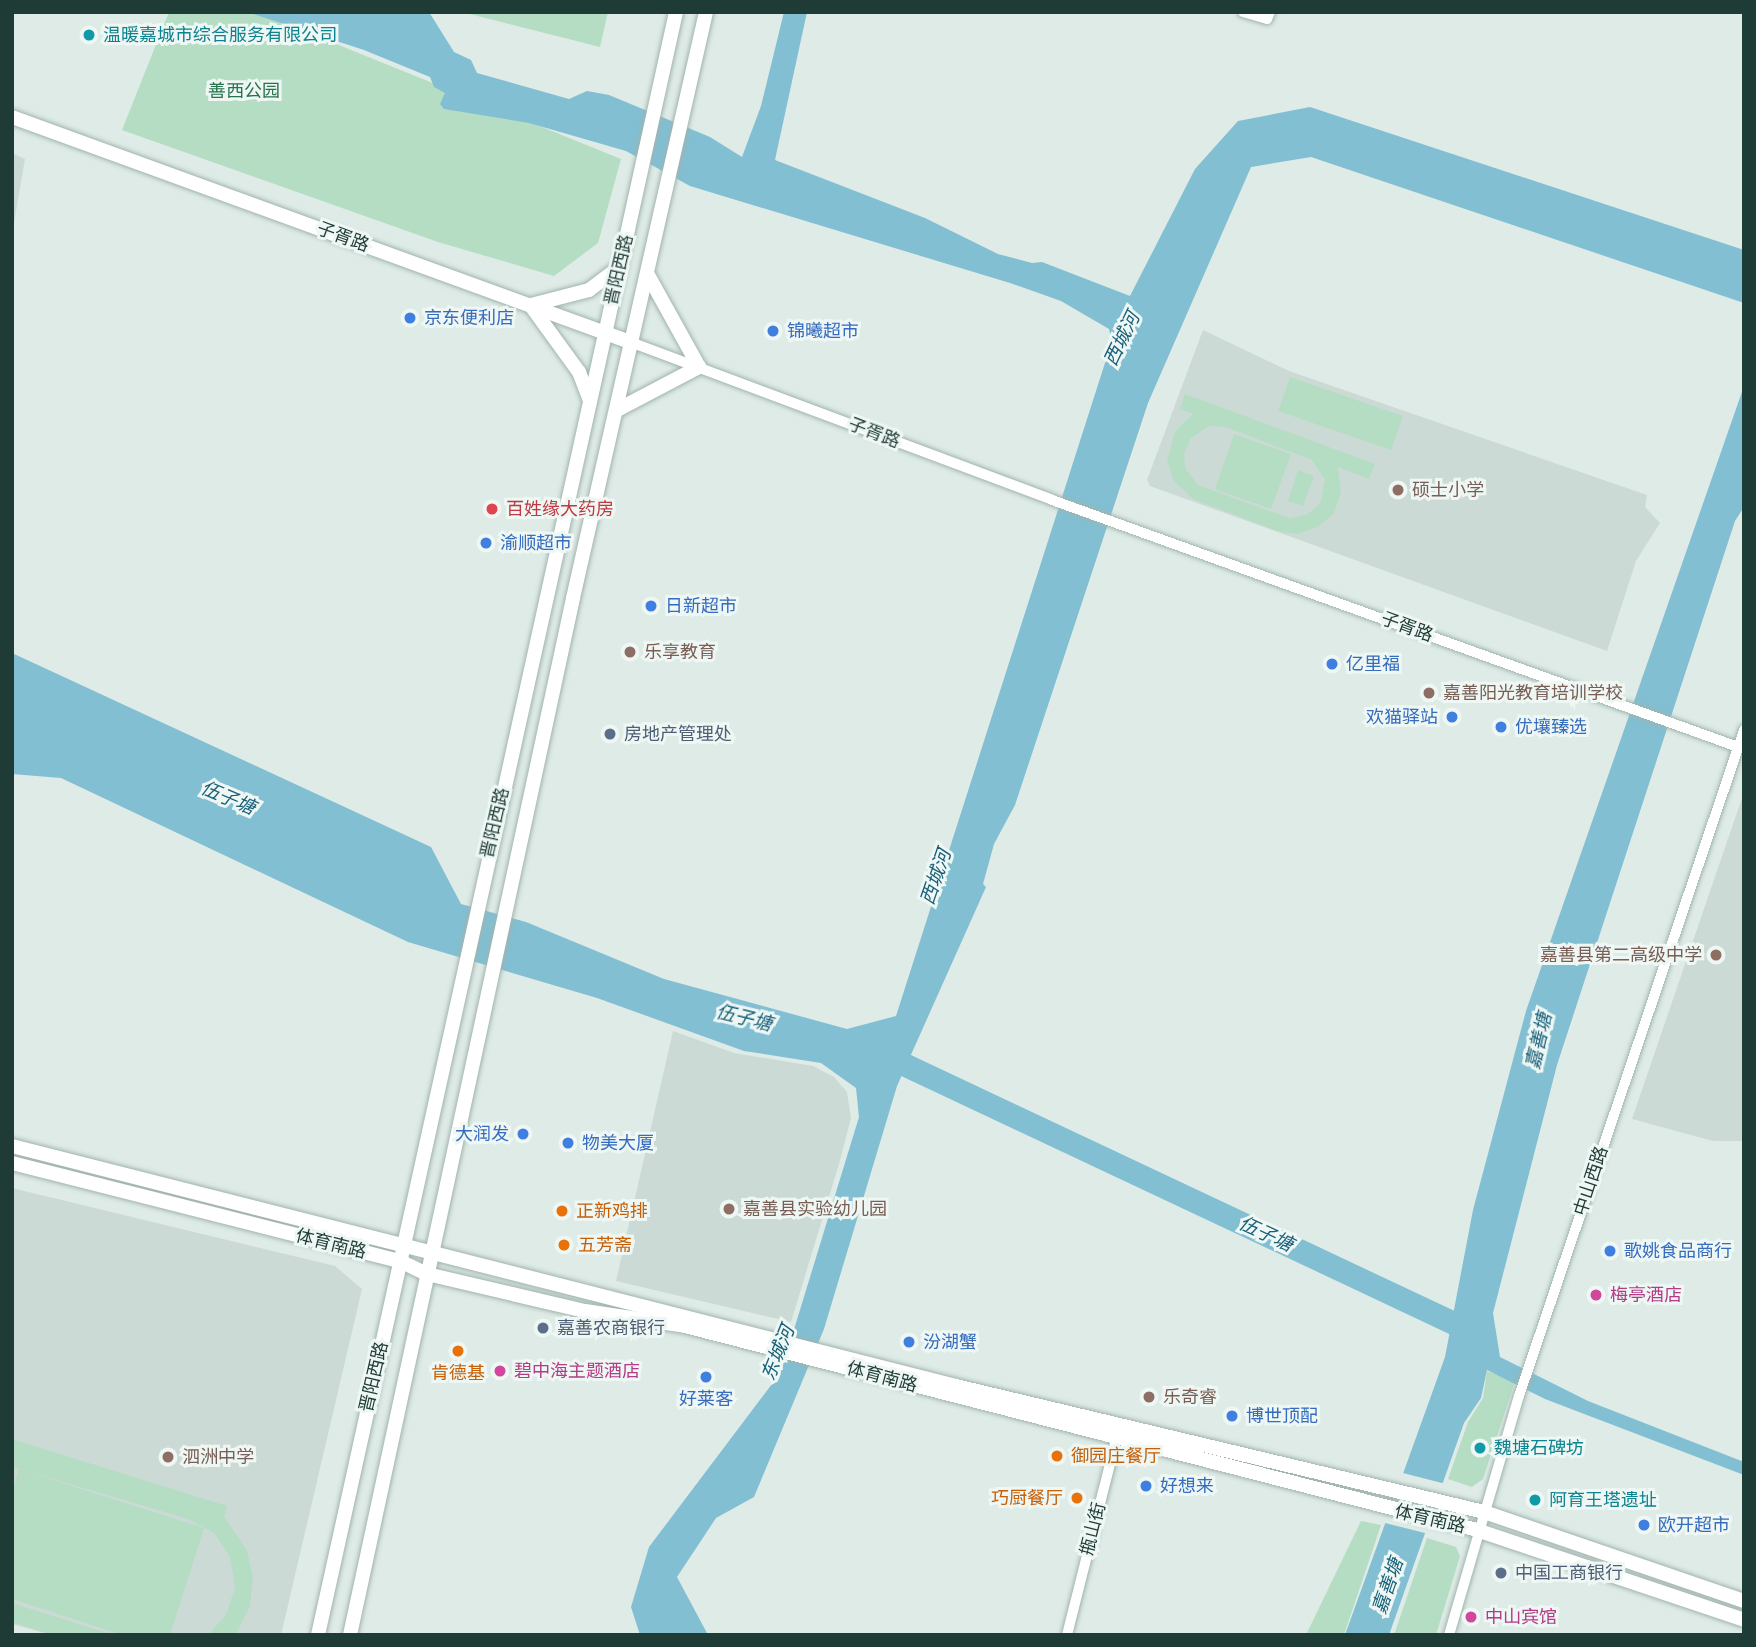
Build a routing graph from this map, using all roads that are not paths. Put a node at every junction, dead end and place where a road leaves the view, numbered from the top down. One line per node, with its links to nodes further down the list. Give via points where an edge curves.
1 (676, 12): 6 (main road, 晋阳西路)
2 (706, 12): 7 (main road, 晋阳西路)
3 (1243, 12): 4 (street, via 1267,19)
4 (1270, 12)
5 (12, 117): 8 (main road, 子胥路)
6 (620, 267): 8 (main road, via 589,290); 9 (main road, 晋阳西路)
7 (648, 275): 10 (main road, 晋阳西路); 11 (main road)
8 (530, 305): 9 (main road, 子胥路); 12 (main road, via 579,372)
9 (605, 332): 10 (main road, 子胥路); 12 (main road, 晋阳西路)
10 (633, 342): 11 (street, 子胥路); 13 (main road, 晋阳西路)
11 (699, 368): 13 (main road); 15 (street, 子胥路)
12 (590, 400): 18 (main road, 晋阳西路)
13 (617, 410): 19 (main road, 晋阳西路)
14 (1744, 730): 15 (street, 中山西路)
15 (1738, 747): 26 (street, 中山西路)
16 (12, 1146): 18 (main road, 体育南路)
17 (12, 1163): 20 (main road, 体育南路)
18 (404, 1242): 19 (main road, 体育南路); 20 (main road, 晋阳西路)
19 (432, 1253): 21 (main road, 晋阳西路); 22 (main road, 体育南路)
20 (400, 1261): 21 (main road, 体育南路); 30 (main road, 晋阳西路)
21 (428, 1273): 22 (main road, 体育南路, via 585,1311); 31 (main road, 晋阳西路)
22 (748, 1336): 23 (main road, 体育南路)
23 (846, 1361): 24 (main road, 体育南路); 25 (main road, 体育南路)
24 (1121, 1422): 25 (street, 甁山街); 26 (main road, 体育南路)
25 (1116, 1440): 27 (main road, 体育南路); 32 (street, 甁山街)
26 (1483, 1512): 27 (street, 中山西路); 28 (main road, 体育南路)
27 (1478, 1530): 29 (main road, 体育南路); 33 (street, 中山西路)
28 (1744, 1601)
29 (1744, 1620)
30 (318, 1635)
31 (350, 1635)
32 (1066, 1635)
33 (1449, 1635)

